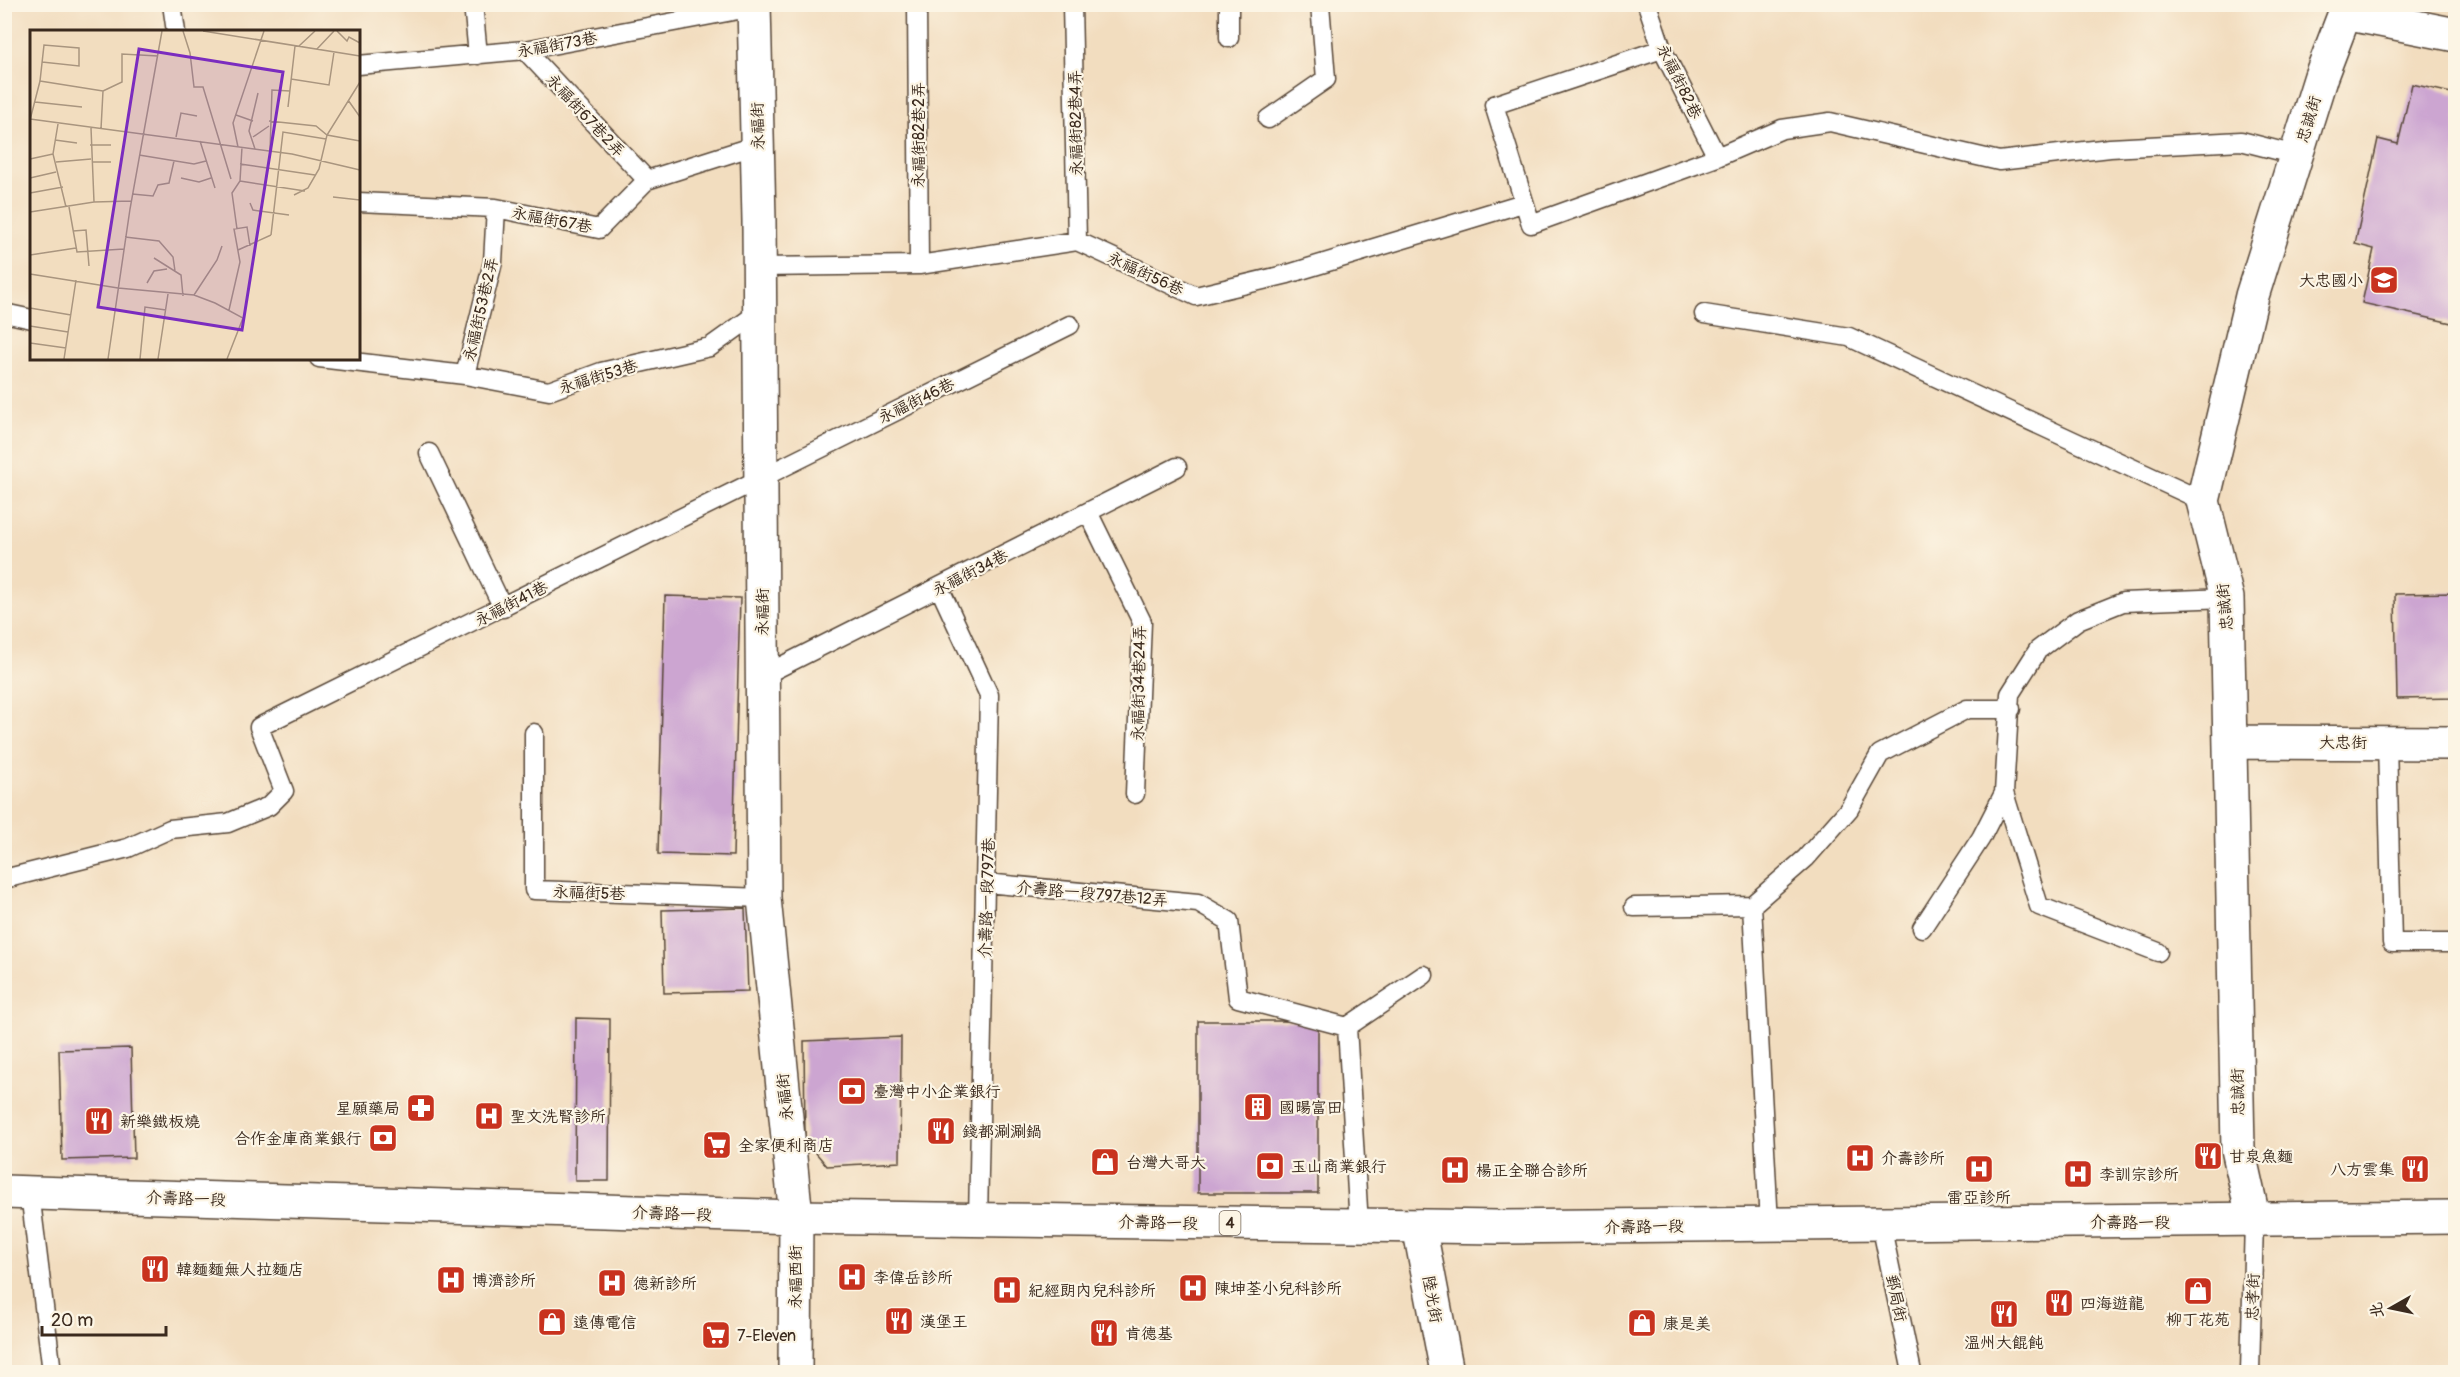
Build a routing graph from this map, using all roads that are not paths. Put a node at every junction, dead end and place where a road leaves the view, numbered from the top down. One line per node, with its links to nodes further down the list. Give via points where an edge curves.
1 (172, 4): 9 (lane)
2 (472, 4): 14 (lane)
3 (917, 4): 25 (lane, 永福街82巷2弄)
4 (1072, 4): 24 (lane, 永福街82巷4弄)
5 (1228, 4): 11 (lane)
6 (1320, 4): 16 (lane, via 1326,79)
7 (754, 6): 13 (lane, 永福街73巷); 17 (street, 永福街)
8 (1650, 6): 12 (lane, 永福街82巷)
9 (176, 30)
10 (2456, 35): 18 (street, 忠誠街, via 2345,13)
11 (1228, 38)
12 (1662, 49): 19 (lane, 永福街82巷); 22 (lane, via 1494,105)
13 (525, 50): 14 (lane, 永福街73巷); 20 (lane, 永福街67巷2弄)
14 (478, 55): 15 (lane, 永福街73巷)
15 (360, 65)
16 (1268, 119)
17 (757, 145): 20 (lane, 永福街67巷); 26 (street, 永福街)
18 (2296, 155): 19 (lane, via 2241,141 2110,148 1999,161 1830,122 1782,129); 37 (street, 忠誠街, via 2252,296)
19 (1718, 157): 22 (lane, via 1531,224)
20 (647, 180): 23 (lane, 永福街67巷, via 599,229)
21 (360, 202): 23 (lane, 永福街67巷)
22 (1523, 203): 24 (lane, 永福街56巷, via 1288,274 1196,296)
23 (496, 208): 33 (lane, 永福街53巷2弄, via 493,262)
24 (1077, 241): 25 (lane)
25 (919, 265): 26 (lane)
26 (759, 267): 27 (street, 永福街)
27 (759, 312): 33 (lane, 永福街53巷, via 710,347 601,372 549,391); 36 (street, 永福街)
28 (4, 313): 30 (lane)
29 (1704, 314): 37 (lane, via 1849,338)
30 (30, 319)
31 (1070, 325): 36 (lane, 永福街46巷)
32 (336, 360): 33 (lane, 永福街53巷)
33 (465, 375)
34 (429, 453): 41 (lane)
35 (1177, 467): 38 (lane, 永福街34巷)
36 (761, 476): 41 (lane, 永福街41巷); 42 (street, 永福街)
37 (2203, 501): 40 (street, 忠誠街)
38 (1088, 512): 39 (lane, 永福街34巷); 49 (lane, 永福街34巷24弄, via 1142,622)
39 (939, 587): 42 (lane, 永福街34巷); 51 (lane, 介壽路一段797巷, via 989,695)
40 (2227, 598): 43 (lane, via 2123,602 2078,620 2038,650 2010,694); 45 (street, 忠誠街)
41 (503, 608): 50 (lane, 永福街41巷, via 259,727 284,791 269,806 228,823 170,829 128,848)
42 (762, 676): 52 (street, 永福街)
43 (2011, 709): 48 (lane); 53 (lane, via 1967,709 1880,754 1849,809 1806,858)
44 (534, 733): 52 (lane, 永福街5巷, via 534,890)
45 (2230, 742): 46 (street, 大忠街); 64 (street, 忠誠街, via 2238,1149)
46 (2387, 742): 47 (street, 大忠街); 56 (lane, via 2392,943)
47 (2456, 743)
48 (2004, 793): 55 (lane, via 1981,838); 57 (lane, via 2039,906)
49 (1135, 794)
50 (4, 879)
51 (986, 883): 59 (lane, 介壽路一段797巷12弄, via 1198,903 1229,921 1238,998); 63 (lane, 介壽路一段797巷)
52 (764, 898): 61 (street, 永福街)
53 (1752, 905): 54 (lane); 65 (lane)
54 (1634, 907)
55 (1922, 928)
56 (2456, 943)
57 (2158, 952)
58 (1424, 975): 59 (lane)
59 (1347, 1027): 67 (lane)
60 (17, 1192): 61 (street, 介壽路一段 / 4); 69 (lane)
61 (796, 1217): 63 (street, 介壽路一段 / 4); 70 (street, 永福西街)
62 (2456, 1217): 64 (street, 介壽路一段 / 4)
63 (978, 1219): 67 (street, 介壽路一段 / 4)
64 (2254, 1221): 66 (street, 介壽路一段 / 4); 73 (lane, 忠孝街)
65 (1769, 1224): 66 (street, 介壽路一段 / 4); 68 (street, 介壽路一段 / 4)
66 (1881, 1224): 72 (lane, 郵局街)
67 (1359, 1225): 68 (street, 介壽路一段 / 4)
68 (1419, 1226): 71 (street, 陸光街)
69 (52, 1372)
70 (795, 1372)
71 (1447, 1372)
72 (1912, 1372)
73 (2250, 1372)

